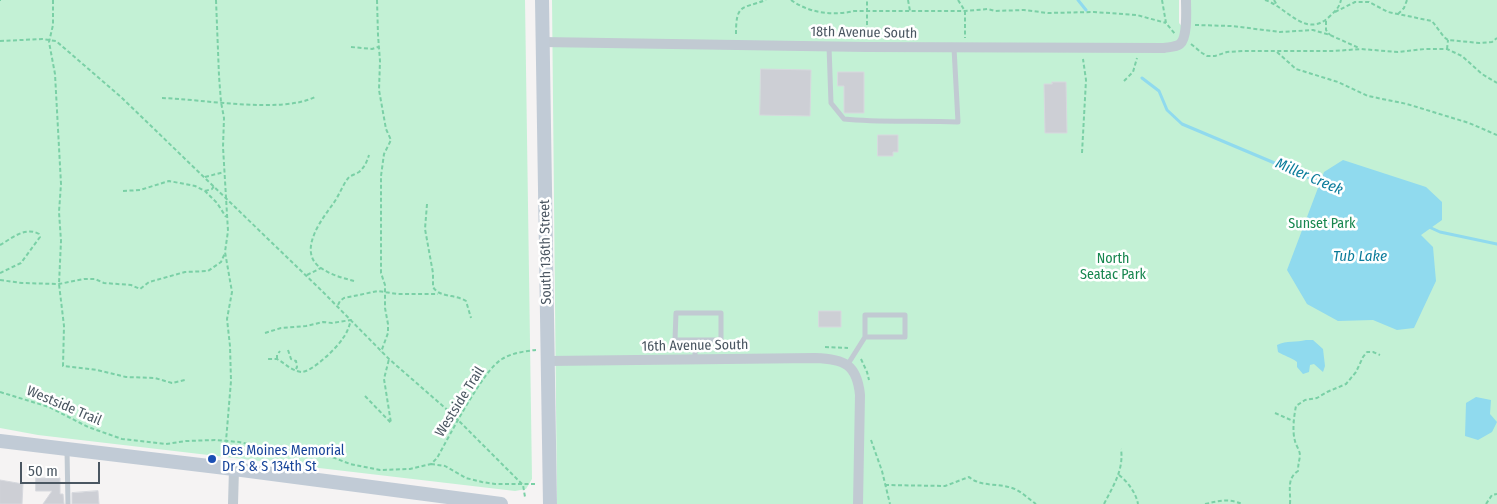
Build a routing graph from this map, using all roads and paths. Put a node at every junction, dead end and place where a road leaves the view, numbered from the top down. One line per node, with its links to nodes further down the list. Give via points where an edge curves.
1 (53, 0): 30 (path)
2 (216, 0): 51 (path)
3 (377, 0): 38 (path)
4 (542, 0): 34 (main road, South 136th Street)
5 (766, 0): 35 (path, via 738,12)
6 (792, 0): 20 (path, via 811,10 837,14)
7 (867, 0): 20 (path)
8 (908, 0): 18 (path)
9 (958, 0): 19 (path)
10 (1162, 0): 24 (path)
11 (1186, 0): 26 (street)
12 (1265, 0): 17 (path)
13 (1274, 0): 17 (path)
14 (1341, 0): 21 (path)
15 (1407, 0): 22 (path)
16 (1368, 1): 21 (path, via 1355,2); 22 (path)
17 (1279, 7): 25 (path, via 1293,19)
18 (910, 11): 19 (path); 20 (path)
19 (965, 11): 24 (path, via 1094,12 1137,15); 41 (path)
20 (867, 12): 39 (path)
21 (1335, 12): 23 (path)
22 (1398, 14): 32 (path, via 1432,21)
23 (1326, 20): 25 (path); 28 (path, via 1326,30)
24 (1166, 23): 31 (path)
25 (1312, 25): 27 (path)
26 (1185, 26): 27 (path, via 1232,26 1280,32); 31 (street)
27 (1313, 30): 28 (path)
28 (1330, 35): 44 (path)
29 (1497, 38): 32 (path, via 1492,42 1479,43)
30 (50, 40): 33 (path); 56 (path, via 58,42 121,97); 70 (path, via 61,184)
31 (1183, 40): 42 (street, 18th Avenue South, via 1172,47); 46 (path, via 1207,56)
32 (1448, 40): 45 (path)
33 (0, 41)
34 (542, 42): 35 (street, 18th Avenue South); 87 (main road, South 136th Street)
35 (736, 45): 36 (street, 18th Avenue South)
36 (829, 46): 39 (street, 18th Avenue South); 40 (lane, via 831,103 844,120 870,122 958,122)
37 (351, 47): 38 (path)
38 (378, 47): 71 (path, via 379,90 391,140 384,154 381,176 381,273)
39 (867, 47): 40 (street, 18th Avenue South)
40 (954, 48): 41 (street, 18th Avenue South)
41 (965, 48): 43 (street, 18th Avenue South)
42 (1138, 48): 43 (street, 18th Avenue South); 47 (path, via 1136,66)
43 (1082, 49): 53 (path, via 1086,80)
44 (1361, 49): 45 (path, via 1398,52); 46 (path)
45 (1447, 49): 48 (path, via 1462,56)
46 (1276, 52): 52 (path, via 1296,69 1338,82 1368,96 1408,104)
47 (1124, 81)
48 (1497, 83)
49 (315, 97): 51 (path, via 306,102 281,104)
50 (162, 98): 51 (path)
51 (221, 102): 55 (path)
52 (1497, 135)
53 (1082, 153)
54 (369, 155): 65 (path, via 366,165 350,177 321,219 311,241 312,254)
55 (225, 172): 56 (path); 60 (path)
56 (205, 177): 57 (path)
57 (214, 186): 59 (path); 60 (path)
58 (123, 191): 59 (path, via 140,190 169,181)
59 (205, 191): 62 (path)
60 (226, 198): 62 (path); 67 (path)
61 (427, 204): 72 (path, via 425,229 434,273 433,287)
62 (227, 219): 64 (path)
63 (0, 245): 66 (path, via 21,233 35,232 40,237 21,263)
64 (225, 252): 70 (path, via 221,262 208,271 185,272 150,282 140,289 95,279); 103 (path, via 232,292 227,320 231,381)
65 (321, 268): 67 (path); 69 (path)
66 (0, 273)
67 (306, 275): 73 (path)
68 (0, 280): 70 (path)
69 (354, 281)
70 (59, 284): 94 (path, via 64,326 63,366 126,377 172,382)
71 (385, 292): 72 (path); 74 (path, via 350,296); 84 (path, via 388,333)
72 (440, 294): 76 (path, via 466,300)
73 (332, 301): 74 (path); 75 (path)
74 (340, 301): 75 (path)
75 (337, 306): 77 (path)
76 (471, 318)
77 (351, 320): 78 (path, via 281,328); 84 (path); 93 (path, via 344,338 326,357 307,370)
78 (265, 333)
79 (865, 337): 79 (lane, via 865,315 905,315 905,337); 85 (lane)
80 (695, 340): 80 (lane, via 721,340 721,313 676,313 675,340); 91 (lane)
81 (822, 348): 85 (path, via 846,348)
82 (288, 350): 93 (path, via 291,359 296,361)
83 (280, 351): 89 (path)
84 (381, 352): 90 (path)
85 (857, 353): 92 (lane); 95 (path)
86 (1380, 355): 99 (path, via 1367,352 1346,384 1296,406)
87 (547, 356): 91 (street, 16th Avenue South); 100 (path, Westside Trail, via 535,350 510,355 495,364); 117 (main road, South 136th Street)
88 (266, 359): 89 (path)
89 (277, 359): 93 (path, via 286,367)
90 (388, 359): 97 (path, via 384,379 391,424); 100 (path)
91 (695, 359): 92 (street, 16th Avenue South, via 815,358)
92 (845, 363): 118 (street, via 857,377 860,395)
93 (296, 369)
94 (185, 380)
95 (870, 386)
96 (0, 392): 103 (path, Westside Trail, via 49,407 88,427 122,439 166,444)
97 (365, 396)
98 (1275, 413): 99 (path)
99 (1293, 420): 125 (path, via 1300,455 1298,471 1290,481)
100 (459, 421): 106 (path, Westside Trail); 110 (path)
101 (870, 435): 111 (path)
102 (0, 441): 105 (main road)
103 (226, 441): 106 (path, Westside Trail, via 270,449 317,451 350,464 380,470 410,469); 107 (path)
104 (1121, 449): 108 (path)
105 (66, 450): 107 (main road); 114 (lane)
106 (431, 464): 110 (path, via 445,466 466,478 482,482)
107 (234, 469): 115 (street); 116 (main road)
108 (1119, 475): 121 (path); 122 (path, via 1136,496)
109 (535, 484): 110 (path)
110 (523, 485): 113 (path)
111 (885, 485): 119 (path); 120 (path, via 945,486 969,477 976,483 1017,490)
112 (1497, 494): 126 (path, via 1492,495)
113 (524, 497)
114 (68, 504)
115 (233, 504)
116 (501, 504)
117 (550, 504)
118 (858, 504)
119 (890, 504)
120 (1036, 504)
121 (1104, 504)
122 (1138, 504)
123 (1205, 504): 124 (path, via 1222,500)
124 (1242, 504)
125 (1290, 504)
126 (1486, 504)

